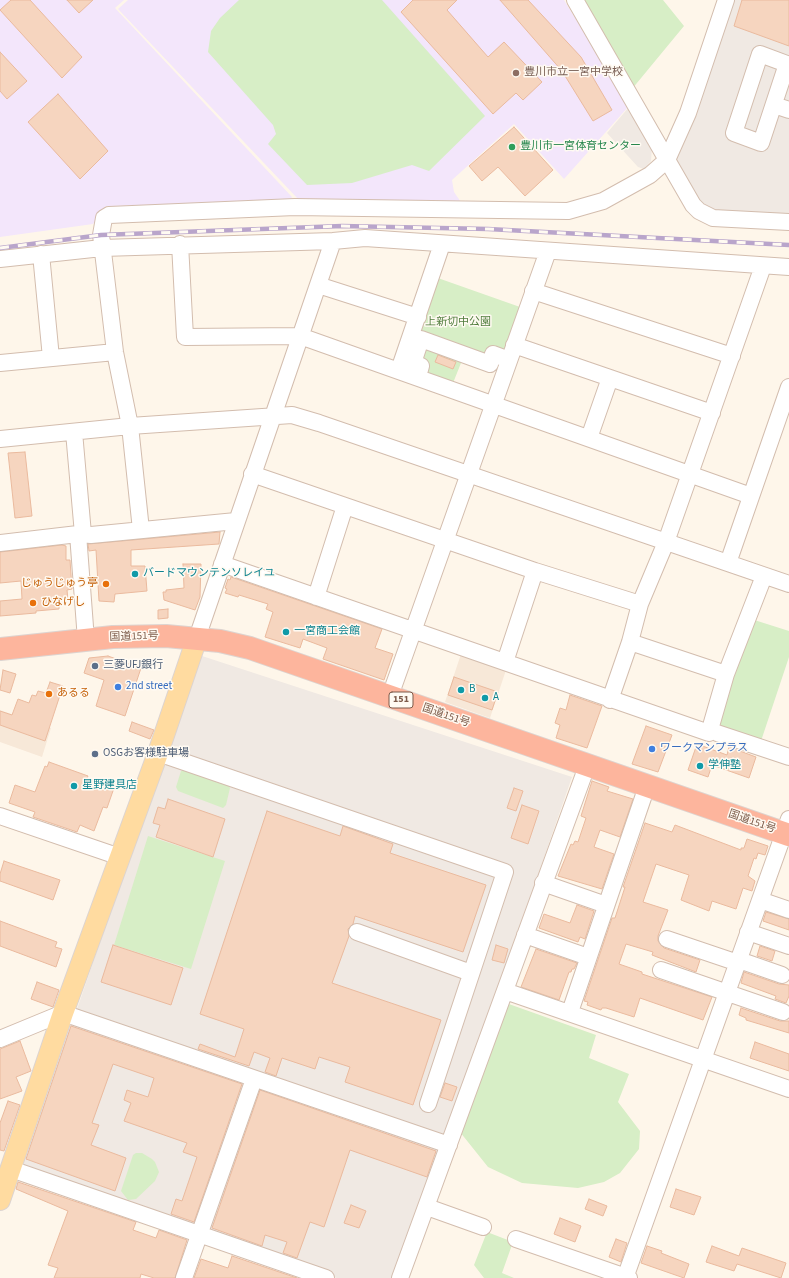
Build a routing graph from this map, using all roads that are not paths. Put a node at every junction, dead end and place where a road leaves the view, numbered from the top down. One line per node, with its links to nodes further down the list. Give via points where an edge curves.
1 (575, 0): 5 (street)
2 (726, 0): 5 (street, via 688,112)
3 (774, 105): 3 (street, via 787,64 760,54 734,133 761,143); 4 (street)
4 (789, 110)
5 (666, 160): 6 (street, via 688,199 705,214 713,218); 10 (street, via 650,175 603,201 568,210 295,207 110,214 104,218 102,226)
6 (789, 222)
7 (333, 241): 8 (street); 9 (street, via 365,238); 16 (street)
8 (180, 244): 10 (street); 20 (street, via 185,337)
9 (442, 244): 11 (street); 18 (street)
10 (102, 248): 12 (street); 23 (street)
11 (548, 251): 14 (street); 17 (street)
12 (41, 254): 13 (street); 25 (street)
13 (0, 259)
14 (763, 266): 15 (street); 24 (street)
15 (789, 267)
16 (318, 285): 19 (street); 20 (street)
17 (534, 290): 22 (street); 24 (street)
18 (425, 294): 19 (street); 21 (street, via 434,297)
19 (418, 317): 28 (street)
20 (300, 336): 28 (street); 34 (street)
21 (421, 339): 26 (street, via 490,364 493,354); 29 (street, via 413,363 421,366)
22 (514, 345): 26 (street); 30 (street)
23 (114, 352): 25 (street); 35 (street)
24 (732, 356): 33 (street)
25 (51, 358): 27 (street)
26 (509, 360): 32 (street)
27 (0, 363)
28 (398, 370): 29 (street)
29 (418, 377): 32 (street)
30 (610, 378): 33 (street); 37 (street)
31 (789, 387): 42 (street)
32 (493, 404): 37 (street); 40 (street)
33 (712, 413): 41 (street)
34 (272, 415): 35 (street); 39 (street); 40 (street, via 292,415 319,422)
35 (130, 426): 36 (street); 45 (street)
36 (74, 432): 38 (street); 46 (street)
37 (589, 438): 41 (street)
38 (0, 439)
39 (252, 474): 43 (street); 44 (street)
40 (469, 475): 47 (street); 48 (street)
41 (690, 475): 42 (street); 48 (street)
42 (751, 496): 50 (street)
43 (346, 506): 47 (street); 55 (street)
44 (236, 521): 45 (street); 51 (street)
45 (141, 530): 46 (street)
46 (81, 534): 49 (street); 59 (street)
47 (447, 540): 52 (street); 57 (street)
48 (666, 542): 50 (street); 56 (street)
49 (0, 543)
50 (728, 563): 53 (street)
51 (222, 564): 55 (street); 58 (street)
52 (535, 571): 56 (street); 62 (street)
53 (764, 576): 54 (street); 63 (street)
54 (789, 584)
55 (316, 597): 57 (street)
56 (640, 604): 60 (street)
57 (414, 630): 62 (street); 64 (street)
58 (197, 638): 59 (highway, 国道151号 / 151, via 166,636); 64 (highway, 国道151号 / 151, via 250,648); 67 (main road)
59 (86, 640): 61 (highway, 国道151号 / 151)
60 (630, 642): 63 (street); 65 (street)
61 (0, 649)
62 (504, 662): 65 (street)
63 (726, 674): 65 (street, via 708,733)
64 (390, 696): 69 (highway, 国道151号 / 151)
65 (610, 700)
66 (717, 733): 68 (street)
67 (158, 753): 73 (main road); 86 (street, via 505,872)
68 (789, 757)
69 (587, 766): 70 (highway, 国道151号 / 151); 74 (street)
70 (647, 786): 72 (highway, 国道151号 / 151); 76 (street)
71 (0, 816): 73 (street)
72 (787, 829): 75 (street)
73 (120, 856): 92 (main road)
74 (543, 883): 76 (street); 80 (street)
75 (760, 900): 77 (street); 79 (street)
76 (606, 905): 83 (street)
77 (789, 910)
78 (357, 932): 86 (street)
79 (748, 932): 82 (street); 84 (street)
80 (525, 935): 83 (street); 88 (street)
81 (667, 939): 84 (street)
82 (789, 946)
83 (588, 957): 90 (street)
84 (738, 961): 87 (street); 89 (street)
85 (660, 970): 89 (street)
86 (471, 974): 97 (street)
87 (782, 975)
88 (505, 991): 90 (street); 98 (street)
89 (727, 992): 91 (street); 94 (street)
90 (570, 1012): 94 (street)
91 (783, 1012)
92 (63, 1013): 93 (street); 95 (street); 99 (main road)
93 (0, 1039)
94 (704, 1060): 96 (street); 108 (street)
95 (254, 1079): 98 (street); 103 (street)
96 (789, 1089)
97 (428, 1104)
98 (449, 1145): 101 (street)
99 (11, 1168): 100 (main road); 103 (street)
100 (0, 1200)
101 (426, 1206): 102 (street); 107 (street)
102 (483, 1227)
103 (199, 1235): 105 (street); 106 (street)
104 (516, 1240): 108 (street)
105 (184, 1278)
106 (326, 1278)
107 (400, 1278)
108 (626, 1278)

